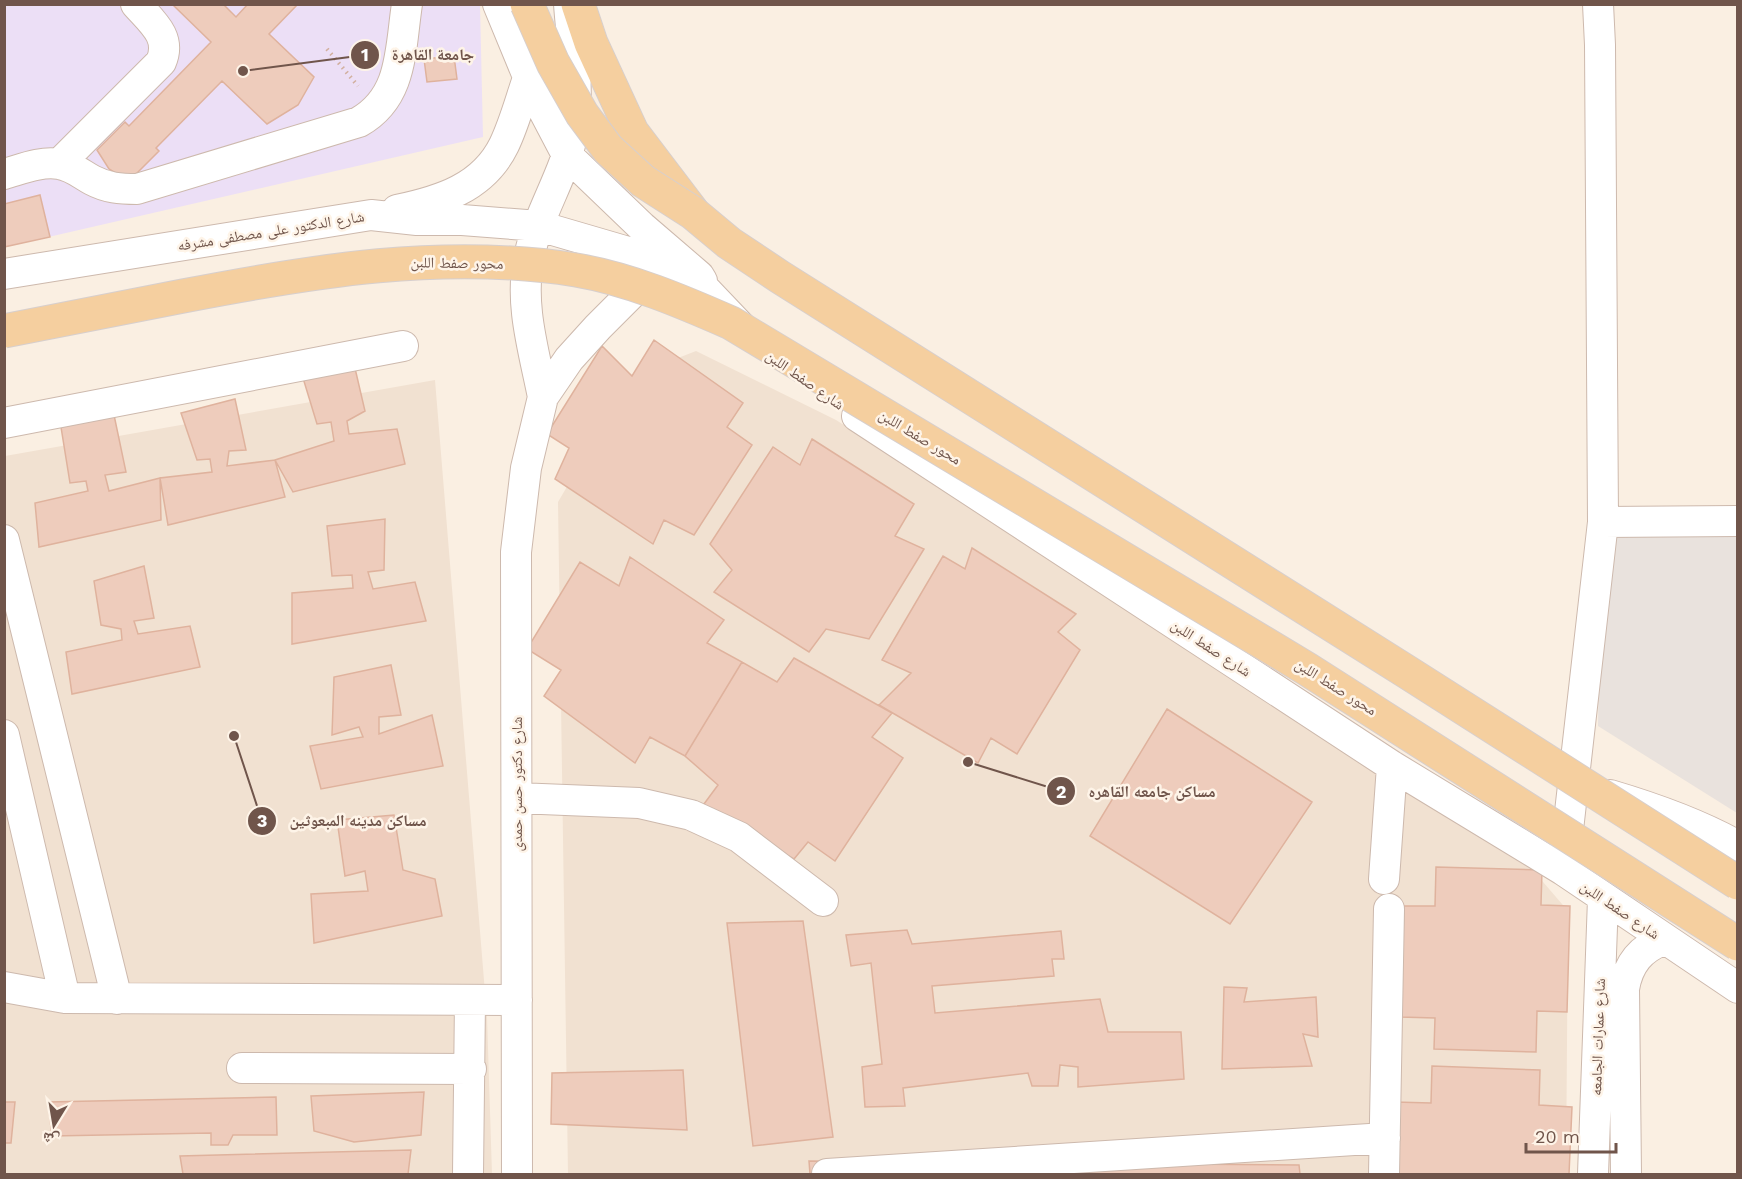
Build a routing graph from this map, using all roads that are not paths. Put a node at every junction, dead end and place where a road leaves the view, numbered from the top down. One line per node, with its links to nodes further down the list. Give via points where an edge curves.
1 (136, 4): 11 (street, via 164,38 161,62)
2 (407, 4): 11 (street, via 392,87 378,109 359,122 137,189 105,186)
3 (498, 4): 9 (street, شارع صفط اللبن)
4 (527, 4): 13 (main road, bridge, via 553,63 582,114 608,149 643,181)
5 (556, 4): 9 (street)
6 (569, 4): 10 (street, شارع دكتور حسن حمدى, via 575,85 573,131)
7 (578, 4): 13 (main road, via 595,53 632,132)
8 (1598, 4): 24 (street)
9 (528, 78): 10 (street, شارع صفط اللبن); 14 (street, via 503,147 476,179 456,194)
10 (567, 155): 15 (street, شارع دكتور حسن حمدى); 18 (street, شارع صفط اللبن, via 699,276)
11 (59, 164): 12 (street, via 45,163)
12 (4, 174)
13 (693, 213): 28 (main road, bridge, via 780,277)
14 (371, 215): 15 (street, شارع الدكتور على مصطفى مشرفه); 17 (street, شارع الدكتور على مصطفى مشرفه)
15 (539, 226): 16 (street, شارع صفط اللبن, via 628,252); 21 (street, شارع دكتور حسن حمدى, via 529,257 526,294)
16 (658, 267): 18 (street, شارع صفط اللبن, via 693,286); 21 (street, شارع دكتور حسن حمدى, via 569,359)
17 (4, 273)
18 (702, 285): 27 (street, شارع صفط اللبن, via 754,342 796,376)
19 (4, 330): 38 (main road, محور صفط اللبن, bridge, via 231,286 327,270 404,263 521,264 577,271 687,303 731,323 1307,669)
20 (403, 346): 22 (street)
21 (543, 396): 29 (street, شارع دكتور حسن حمدى, via 526,468 516,552)
22 (4, 423)
23 (1737, 521): 24 (street)
24 (1603, 522): 31 (street)
25 (4, 540): 42 (street)
26 (4, 735): 41 (street)
27 (1392, 766): 31 (street, شارع صفط اللبن); 32 (street)
28 (1589, 789): 30 (street, bridge, via 1651,807); 33 (main road, bridge)
29 (517, 798): 35 (street, via 639,803 691,815 739,837); 44 (street, شارع دكتور حسن حمدى)
30 (1737, 846)
31 (1563, 870): 34 (street, شارع صفط اللبن)
32 (1384, 879)
33 (1737, 883)
34 (1603, 899): 37 (street, شارع صفط اللبن); 52 (street, شارع عمارات الجامعه)
35 (823, 901)
36 (1389, 909): 47 (street)
37 (1664, 940): 40 (street, شارع صفط اللبن); 53 (street, شارع عمارات الجامعه, via 1637,956 1624,989)
38 (1737, 944)
39 (4, 987): 41 (street)
40 (1737, 988)
41 (65, 998): 42 (street)
42 (117, 999): 43 (street)
43 (470, 1000): 44 (street); 46 (street)
44 (517, 1000): 49 (street, شارع دكتور حسن حمدى)
45 (242, 1068): 46 (street)
46 (471, 1069): 48 (street)
47 (1385, 1138): 50 (street); 51 (street)
48 (468, 1174)
49 (517, 1174)
50 (827, 1174)
51 (1384, 1174)
52 (1593, 1174)
53 (1626, 1174)

